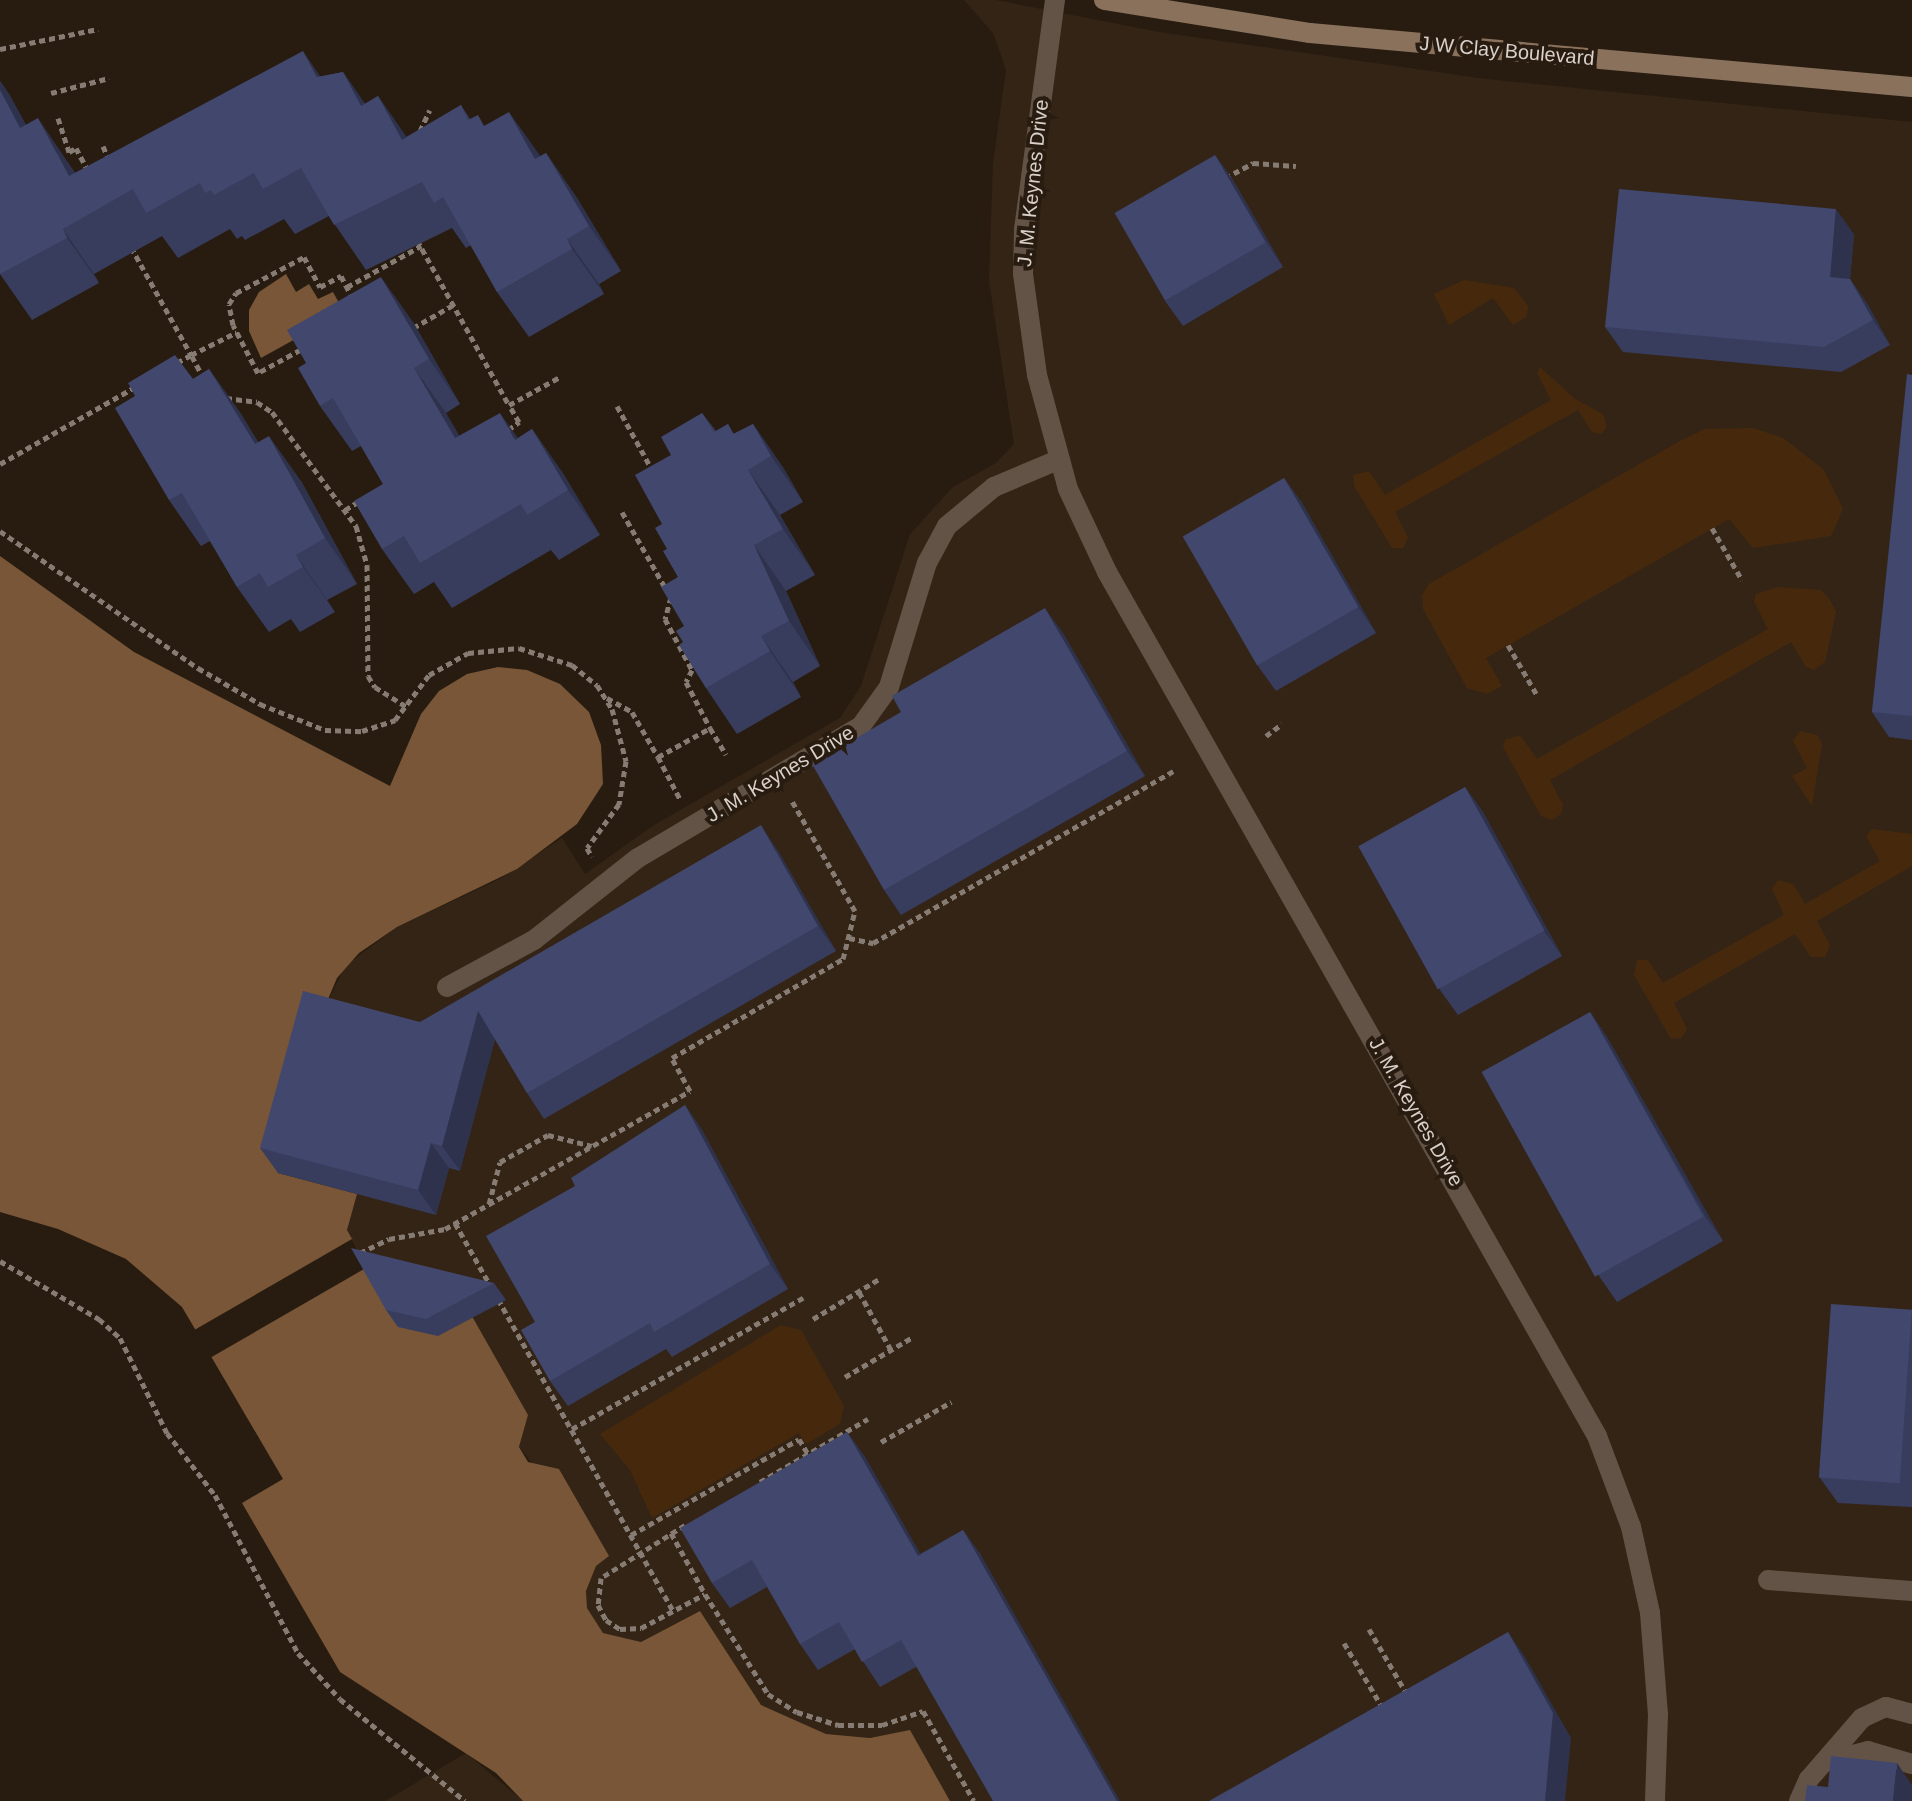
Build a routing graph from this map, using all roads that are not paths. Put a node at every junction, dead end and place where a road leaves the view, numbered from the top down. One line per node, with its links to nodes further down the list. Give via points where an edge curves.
1 (1055, 0): 4 (street, J. M. Keynes Drive, via 1024,230 1023,274 1030,343)
2 (1104, 0): 3 (street, J W Clay Boulevard, via 1310,33)
3 (1912, 87)
4 (1058, 460): 5 (street, J. M. Keynes Drive, via 994,487 947,526 927,563 889,687 861,726 638,858 534,940); 11 (street, J. M. Keynes Drive, via 1107,572 1597,1436 1631,1527 1650,1613 1658,1714)
5 (447, 987)
6 (1768, 1580): 7 (street)
7 (1912, 1591)
8 (1912, 1714): 10 (street, via 1886,1707 1871,1712)
9 (1912, 1764): 10 (street, via 1868,1751 1841,1754)
10 (1818, 1767): 12 (street)
11 (1655, 1801)
12 (1799, 1801)

